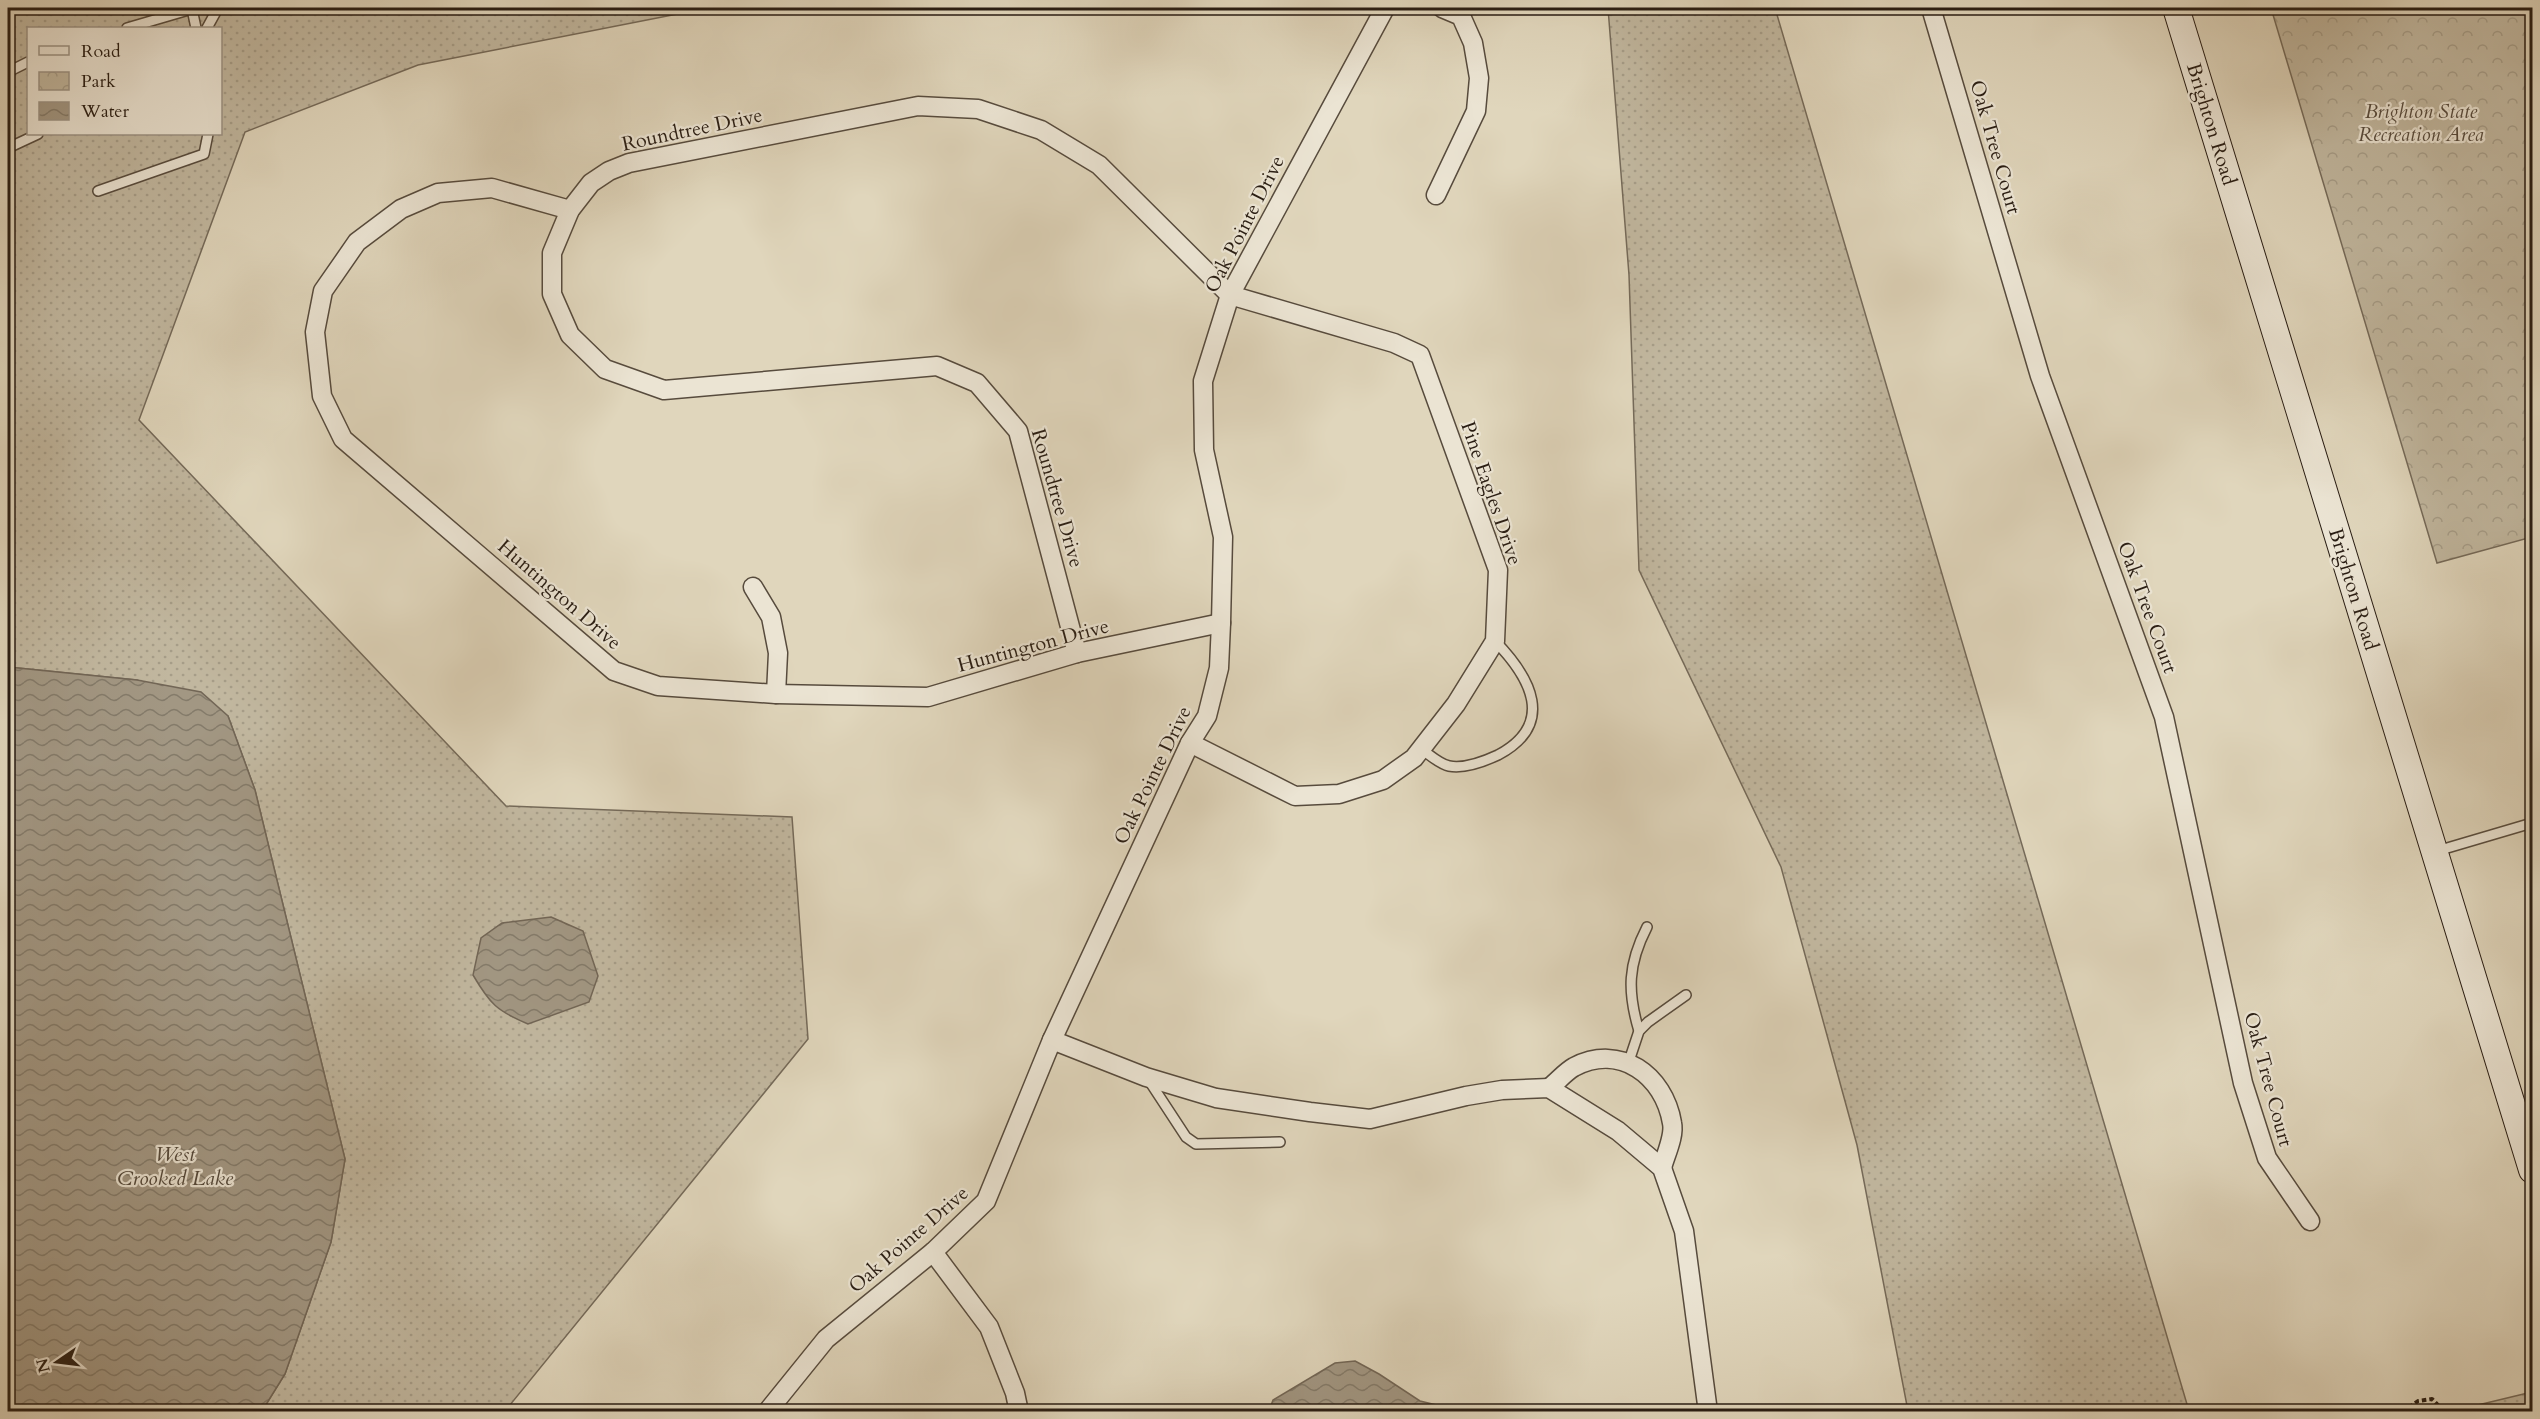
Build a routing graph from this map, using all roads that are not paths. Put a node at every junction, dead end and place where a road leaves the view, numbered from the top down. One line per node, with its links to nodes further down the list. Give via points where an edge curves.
1 (218, 8): 8 (lane)
2 (1385, 8): 17 (street, Oak Pointe Drive)
3 (1442, 8): 15 (street, via 1461,16 1475,53 1479,78 1476,111)
4 (1931, 8): 37 (street, Oak Tree Court, via 2040,376 2164,717 2246,1094 2267,1158)
5 (2176, 8): 26 (street, Brighton Road)
6 (130, 27): 7 (lane, via 192,9)
7 (196, 27)
8 (208, 27)
9 (27, 62): 10 (lane)
10 (8, 72)
11 (36, 135): 13 (lane)
12 (208, 135): 14 (lane, via 204,154)
13 (8, 148)
14 (98, 191)
15 (1436, 195)
16 (570, 210): 17 (street, Roundtree Drive, via 591,183 629,163 918,106 978,109 1041,130 1099,165); 21 (street, Roundtree Drive, via 552,253 552,294 570,335 605,369 664,390 937,366 977,383 1018,431); 22 (street, Huntington Drive, via 492,188 438,193 401,209 357,242 323,291 315,332 322,396 343,439 615,671 658,686)
17 (1230, 295): 19 (street, Oak Pointe Drive, via 1203,381 1204,450 1223,537); 20 (street, Pine Eagles Drive, via 1394,343 1420,356 1498,570)
18 (753, 587): 22 (street, via 771,617 778,653)
19 (1221, 623): 21 (street, Huntington Drive); 23 (street, Oak Pointe Drive, via 1219,668 1207,716)
20 (1495, 642): 24 (street, Pine Eagles Drive, via 1456,704); 24 (lane, via 1523,674 1532,698 1526,731 1509,748 1464,767 1446,766)
21 (1077, 653): 22 (street, Huntington Drive, via 928,698)
22 (776, 694)
23 (1190, 742): 24 (street, Pine Eagles Drive, via 1295,796 1339,794 1383,780 1414,758); 30 (street, Oak Pointe Drive)
24 (1421, 748)
25 (2532, 823): 26 (lane)
26 (2435, 852): 36 (street, Brighton Road)
27 (1647, 927): 29 (lane, via 1633,958 1631,979)
28 (1686, 995): 29 (lane)
29 (1639, 1031): 31 (lane)
30 (1052, 1040): 32 (street); 38 (street, Oak Pointe Drive, via 987,1201)
31 (1628, 1064): 33 (street, via 1609,1057 1574,1067); 35 (street, via 1643,1069 1662,1091 1673,1125)
32 (1146, 1077): 33 (street, via 1216,1098 1370,1119 1466,1095); 34 (lane, via 1185,1137 1196,1144)
33 (1549, 1088): 35 (street, via 1618,1131)
34 (1280, 1142)
35 (1662, 1168): 41 (street, via 1684,1232)
36 (2532, 1170)
37 (2310, 1221)
38 (933, 1251): 39 (street, Oak Pointe Drive, via 826,1339); 40 (street, via 989,1327)
39 (767, 1412)
40 (1019, 1412)
41 (1708, 1412)

